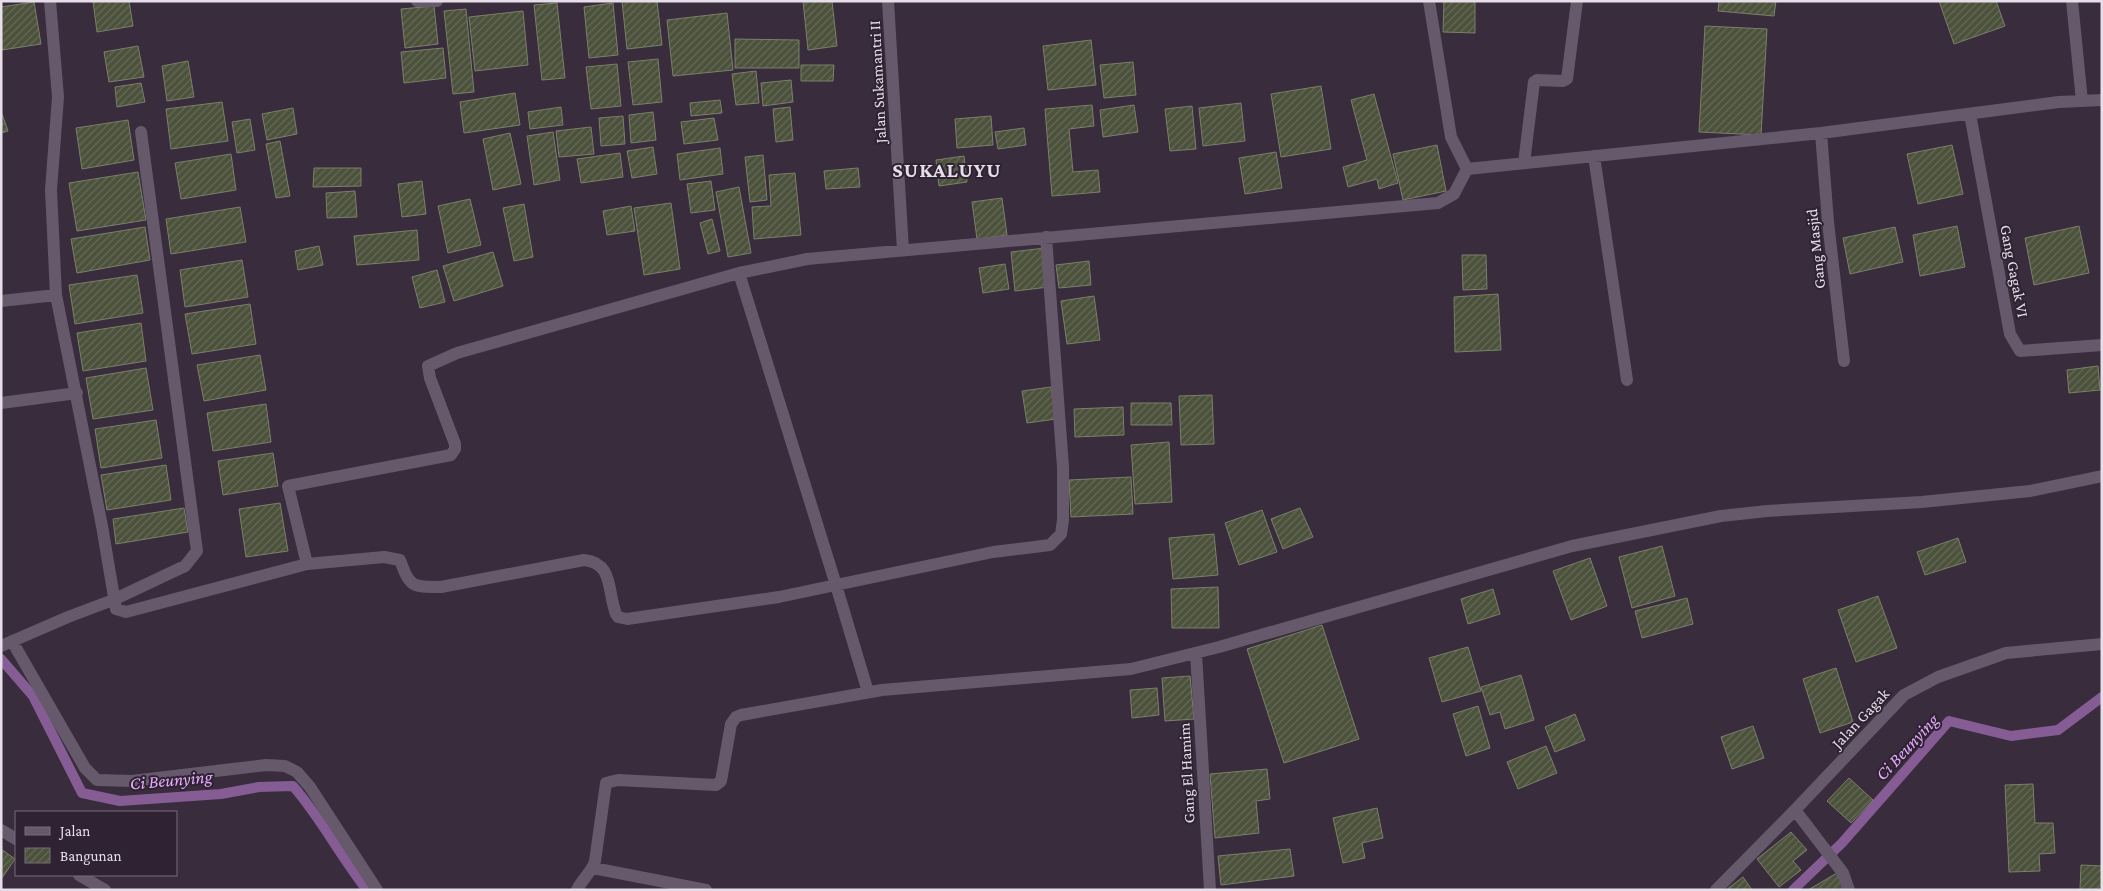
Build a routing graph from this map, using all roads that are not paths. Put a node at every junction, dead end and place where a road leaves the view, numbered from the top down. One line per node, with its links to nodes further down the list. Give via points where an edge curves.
1 (50, 1): 19 (street, via 58,97 51,190)
2 (417, 1): 3 (street)
3 (437, 1)
4 (888, 1): 17 (street, Jalan Sukamantri II)
5 (1429, 1): 15 (street, via 1451,137)
6 (1577, 1): 14 (street, via 1568,79 1563,82 1534,82)
7 (2072, 1): 9 (street)
8 (2102, 100): 9 (street)
9 (2082, 101): 10 (street)
10 (1970, 114): 12 (street); 21 (street, Gang Gagak VI, via 2014,344 2020,351)
11 (141, 132): 29 (street, via 197,551 185,566)
12 (1821, 133): 13 (street); 22 (street, Gang Masjid)
13 (1594, 156): 14 (street); 23 (street)
14 (1524, 163): 15 (street)
15 (1467, 170): 16 (street, via 1454,194 1438,203)
16 (1046, 238): 17 (street); 28 (street, via 1063,467 1060,534 1050,545 993,552)
17 (903, 250): 18 (street, via 807,259)
18 (739, 273): 27 (street, via 431,363 428,370 455,449 451,455 288,486); 28 (street)
19 (56, 295): 20 (street); 24 (street)
20 (1, 301)
21 (2102, 345)
22 (1844, 362)
23 (1628, 380)
24 (77, 393): 25 (street); 29 (street)
25 (1, 403)
26 (2102, 476): 32 (street, via 2030,491 1721,516 1544,554)
27 (308, 564): 28 (street, via 395,557 400,560 409,582 414,586 441,587 584,560 594,561 606,572 616,614 627,618 779,597); 29 (street, via 126,612 116,609)
28 (836, 585): 33 (street)
29 (113, 600): 30 (street)
30 (7, 644): 40 (street, via 85,768 97,780 132,782 248,766 285,766 297,772 310,786)
31 (2102, 644): 34 (street, Jalan Gagak, via 2006,653 1938,677 1904,694)
32 (1196, 653): 33 (street, via 1131,669); 43 (street, Gang El Hamim)
33 (868, 692): 37 (street, via 736,717 731,724 721,781 716,784 618,780 606,783)
34 (1796, 810): 44 (street, Jalan Gagak); 45 (street, via 1843,873)
35 (1, 830): 36 (street)
36 (15, 838)
37 (593, 868): 41 (street); 42 (street)
38 (81, 876): 39 (street)
39 (105, 890)
40 (377, 890)
41 (577, 890)
42 (706, 890)
43 (1210, 890)
44 (1716, 890)
45 (1849, 890)

